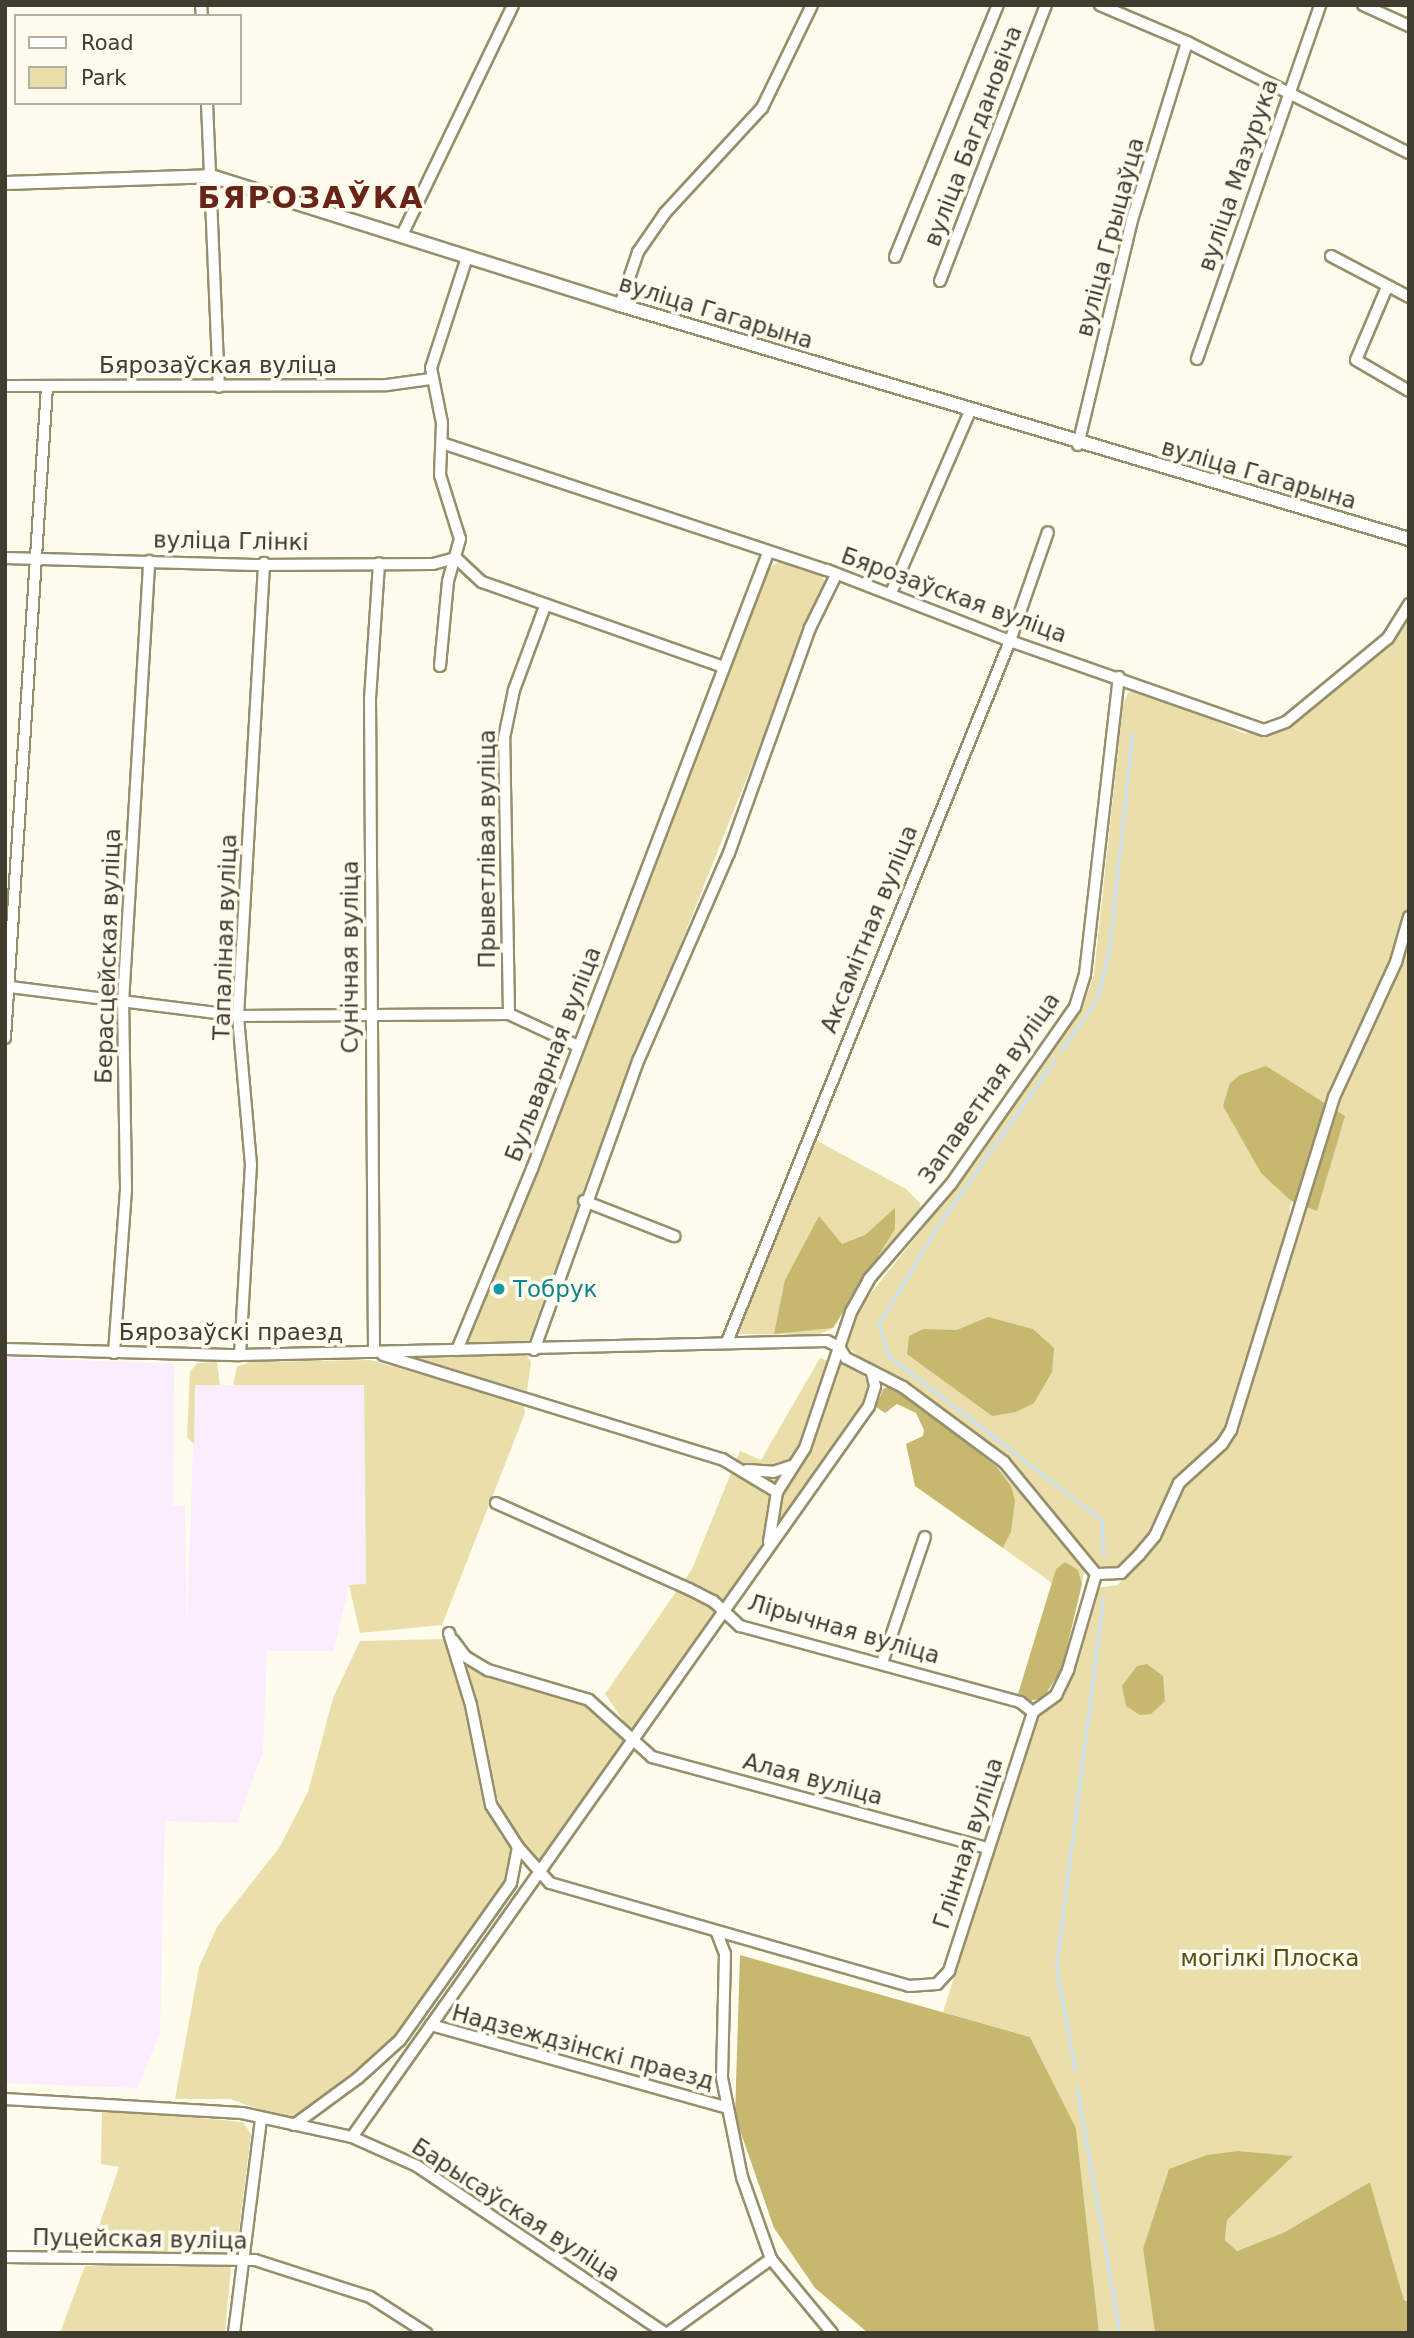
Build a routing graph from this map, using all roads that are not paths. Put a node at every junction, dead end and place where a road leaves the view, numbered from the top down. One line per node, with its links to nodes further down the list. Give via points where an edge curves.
1 (513, 5): 15 (street)
2 (812, 5): 22 (street, via 762,108 665,213 638,252)
3 (998, 5): 18 (street)
4 (1046, 5): 19 (street, вуліца Багдановіча)
5 (1100, 5): 9 (street)
6 (1320, 5): 10 (street, вуліца Мазурука)
7 (1363, 5): 8 (street)
8 (1409, 26)
9 (1187, 42): 10 (street); 31 (street, вуліца Грыцаўца, via 1132,219)
10 (1288, 92): 12 (street); 23 (street, вуліца Мазурука)
11 (207, 105): 13 (street)
12 (1409, 153)
13 (211, 176): 14 (street, вуліца Гагарына); 15 (street, вуліца Гагарына); 27 (street)
14 (5, 183)
15 (402, 234): 17 (street, вуліца Гагарына)
16 (1331, 256): 20 (street)
17 (467, 257): 22 (street, вуліца Гагарына); 24 (street, via 433,358)
18 (895, 257)
19 (940, 281)
20 (1387, 287): 21 (street); 28 (street, via 1356,360)
21 (1409, 297)
22 (620, 306): 29 (street, вуліца Гагарына)
23 (1197, 359)
24 (431, 379): 27 (street, Бярозаўская вуліца, via 413,385); 30 (street)
25 (5, 386): 26 (street, Бярозаўская вуліца)
26 (47, 386): 27 (street, Бярозаўская вуліца); 37 (street)
27 (219, 387)
28 (1409, 391)
29 (970, 411): 31 (street, вуліца Гагарына); 42 (street)
30 (442, 443): 34 (street, Бярозаўская вуліца); 36 (street, via 440,475 458,531)
31 (1078, 444): 33 (street, вуліца Гагарына)
32 (1048, 532): 45 (street, Аксамітная вуліца)
33 (1409, 539)
34 (768, 553): 41 (street, Бярозаўская вуліца); 47 (street, Бульварная вуліца)
35 (5, 558): 37 (street, вуліца Глінкі)
36 (456, 558): 40 (street, вуліца Глінкі, via 433,564); 44 (street, via 482,582); 46 (street, via 448,581)
37 (38, 559): 38 (street, вуліца Глінкі); 50 (street)
38 (149, 561): 39 (street, вуліца Глінкі); 51 (street, Берасцейская вуліца)
39 (264, 563): 40 (street, вуліца Глінкі); 53 (street, Тапаліная вуліца)
40 (379, 563): 54 (street, Сунічная вуліца, via 370,699)
41 (836, 575): 42 (street, Бярозаўская вуліца); 57 (street, via 810,628 729,853 639,1059)
42 (891, 593): 45 (street, Бярозаўская вуліца)
43 (1409, 604): 48 (street, Бярозаўская вуліца, via 1388,638 1286,722 1264,730)
44 (545, 606): 47 (street); 52 (street, Прыветлівая вуліца, via 514,690 504,738)
45 (1010, 641): 48 (street, Бярозаўская вуліца); 59 (street, Аксамітная вуліца)
46 (440, 666)
47 (724, 667): 56 (street, Бульварная вуліца)
48 (1119, 677): 60 (street, Запаветная вуліца, via 1085,974 1075,1007 951,1184 869,1279)
49 (1409, 917): 74 (street, via 1396,962 1334,1097 1231,1430 1179,1483 1155,1536 1139,1555 1121,1573)
50 (10, 987): 51 (street); 55 (street)
51 (123, 1003): 53 (street); 65 (street, Берасцейская вуліца, via 126,1188)
52 (509, 1014): 54 (street); 56 (street)
53 (238, 1016): 54 (street); 66 (street, Тапаліная вуліца, via 251,1165)
54 (371, 1016): 64 (street, Сунічная вуліца)
55 (5, 1038)
56 (578, 1046): 62 (street, Бульварная вуліца)
57 (584, 1201): 58 (street); 63 (street)
58 (674, 1236)
59 (727, 1342): 60 (street, via 827,1342); 63 (street)
60 (839, 1347): 67 (street, via 846,1358); 68 (street, Запаветная вуліца, via 805,1448)
61 (5, 1349): 65 (street, Бярозаўскі праезд)
62 (457, 1350): 63 (street); 64 (street, Бярозаўскі праезд)
63 (534, 1350)
64 (374, 1352): 66 (street, Бярозаўскі праезд); 69 (street, via 722,1459)
65 (114, 1353): 66 (street, Бярозаўскі праезд)
66 (240, 1355)
67 (872, 1373): 73 (street, via 875,1385 869,1406); 74 (street, via 903,1387 1004,1462)
68 (792, 1466): 69 (street, via 774,1472); 70 (street, Запаветная вуліца)
69 (745, 1470): 70 (street)
70 (778, 1492): 73 (street, Запаветная вуліца)
71 (496, 1503): 75 (street, Лірычная вуліца, via 689,1589)
72 (925, 1537): 76 (street)
73 (768, 1546): 75 (street)
74 (1096, 1574): 77 (street, via 1068,1670 1056,1695)
75 (724, 1610): 76 (street, Лірычная вуліца, via 740,1626); 78 (street)
76 (882, 1663): 77 (street, Лірычная вуліца, via 1020,1702)
77 (1033, 1712): 80 (street, Глінная вуліца)
78 (632, 1740): 79 (street, Алая вуліца, via 589,1700 488,1670 466,1657 449,1633 471,1705 491,1805); 80 (street, Алая вуліца, via 652,1757); 81 (street)
79 (518, 1847): 81 (street); 89 (street, via 511,1883 400,2040)
80 (987, 1848): 83 (street, Глінная вуліца, via 949,1970 937,1984 909,1986)
81 (538, 1872): 82 (street, via 567,1889); 85 (street)
82 (717, 1933): 83 (street); 84 (street)
83 (743, 1940): 84 (street)
84 (725, 1954): 87 (street, via 720,2058)
85 (431, 2025): 87 (street, Надзеждзінскі праезд); 90 (street)
86 (5, 2099): 88 (street, Барысаўская вуліца, via 145,2105)
87 (725, 2107): 92 (street, via 742,2177)
88 (261, 2118): 89 (street, Барысаўская вуліца); 93 (street)
89 (294, 2125): 90 (street, Барысаўская вуліца)
90 (352, 2137): 96 (street, Барысаўская вуліца, via 417,2165)
91 (5, 2258): 93 (street, Пуцейская вуліца)
92 (771, 2259): 96 (street); 97 (street)
93 (243, 2260): 94 (street); 95 (street, Пуцейская вуліца, via 370,2297)
94 (234, 2333)
95 (426, 2333)
96 (667, 2333)
97 (832, 2333)

